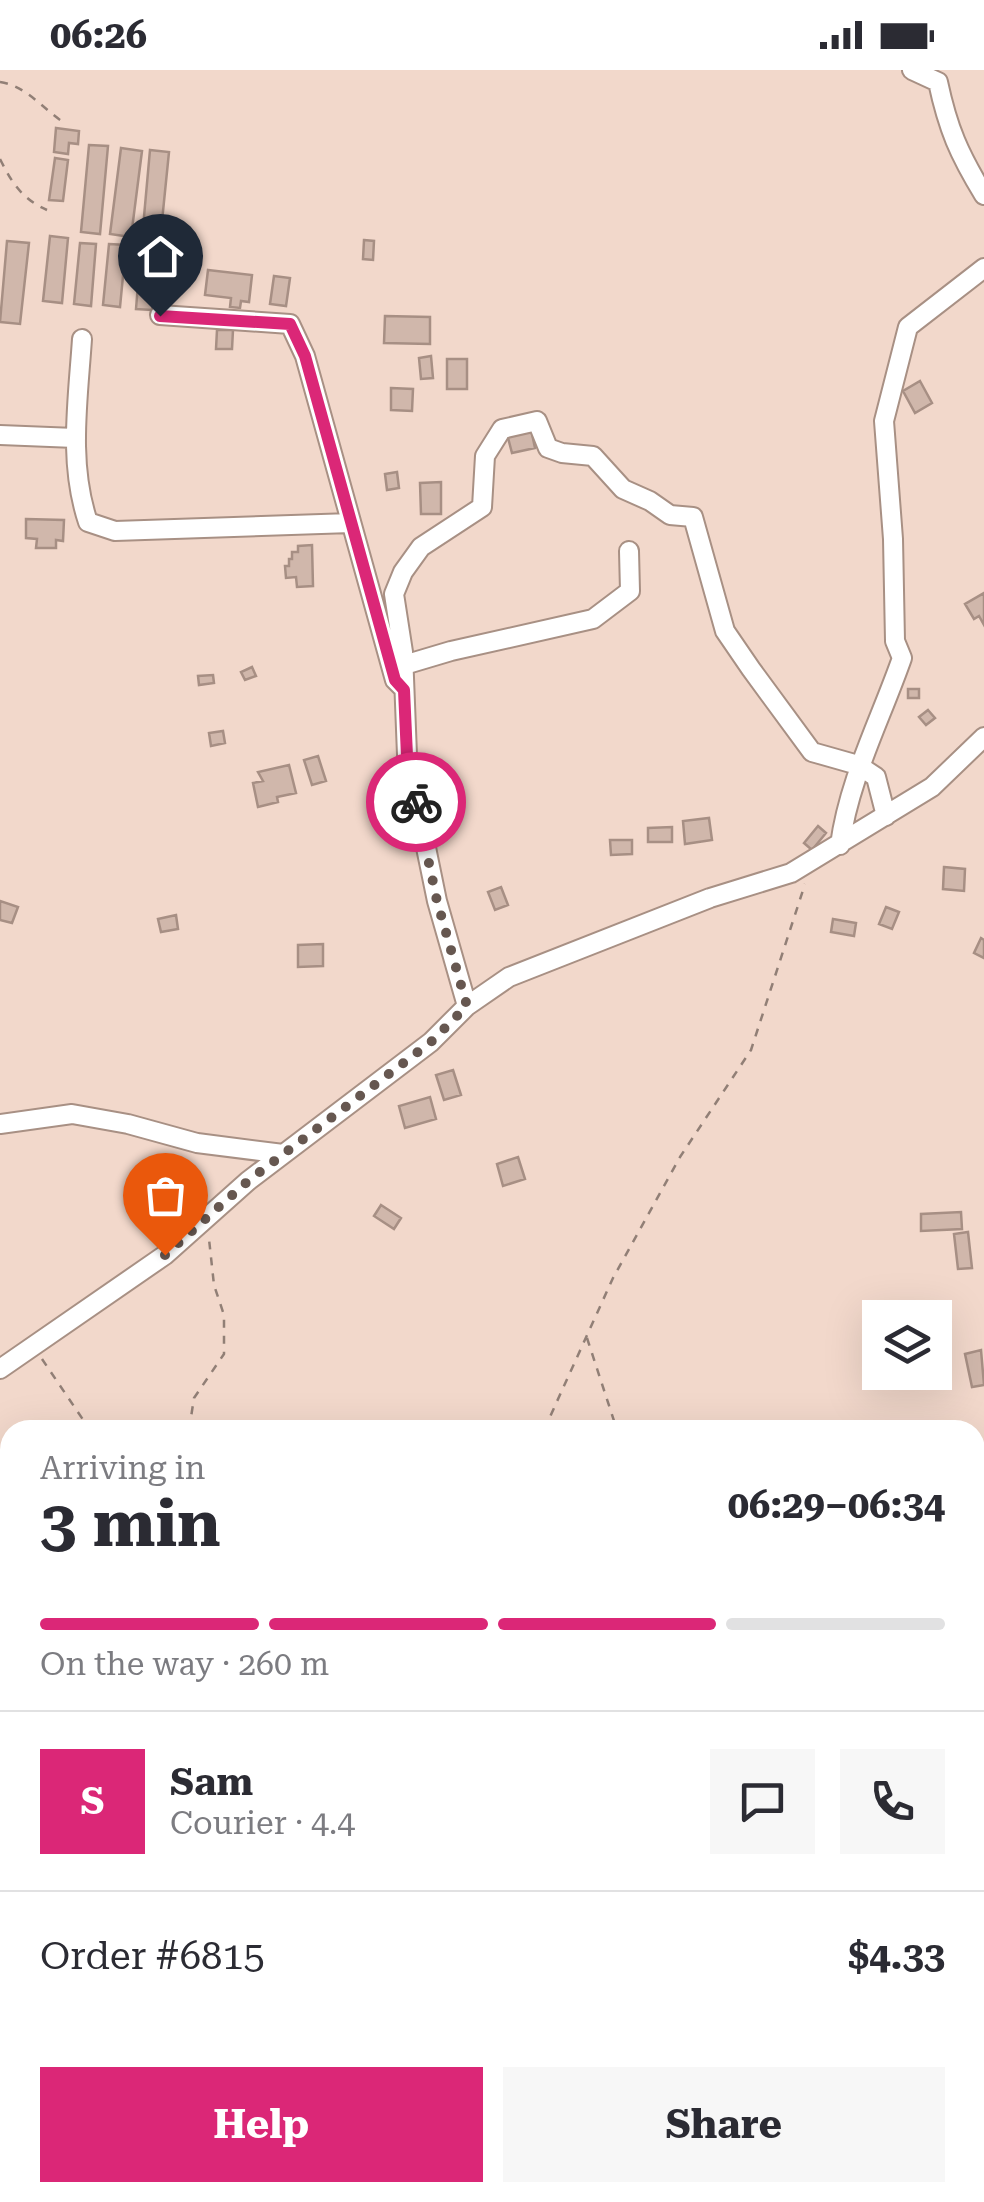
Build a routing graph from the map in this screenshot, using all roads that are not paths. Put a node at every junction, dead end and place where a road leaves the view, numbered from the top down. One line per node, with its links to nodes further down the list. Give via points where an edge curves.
1 (912, 70): 2 (street)
2 (941, 76): 3 (street, via 946,120)
3 (984, 195)
4 (984, 268): 14 (street, via 908,326 897,368 884,421 895,641 902,658)
5 (160, 316): 9 (street, via 290,324)
6 (82, 339): 8 (street)
7 (0, 435): 8 (street)
8 (76, 438): 9 (street, via 79,496 88,522 115,531)
9 (351, 523): 12 (street, via 395,680)
10 (629, 551): 11 (street, via 630,591 593,620)
11 (404, 664): 12 (street); 14 (street, via 394,594 403,572 433,536 478,513 485,456 502,430 537,421 548,448 593,456 623,489 670,515 694,516 725,632 812,752)
12 (404, 690): 17 (street, via 407,756)
13 (984, 737): 15 (street, via 932,786)
14 (858, 765): 15 (street, via 876,777); 16 (street)
15 (886, 816): 16 (street)
16 (840, 845): 17 (street, via 791,873 564,953)
17 (467, 1006): 19 (street, via 431,1042)
18 (0, 1124): 19 (street, via 72,1114)
19 (284, 1154): 20 (street, via 165,1255)
20 (0, 1369)

